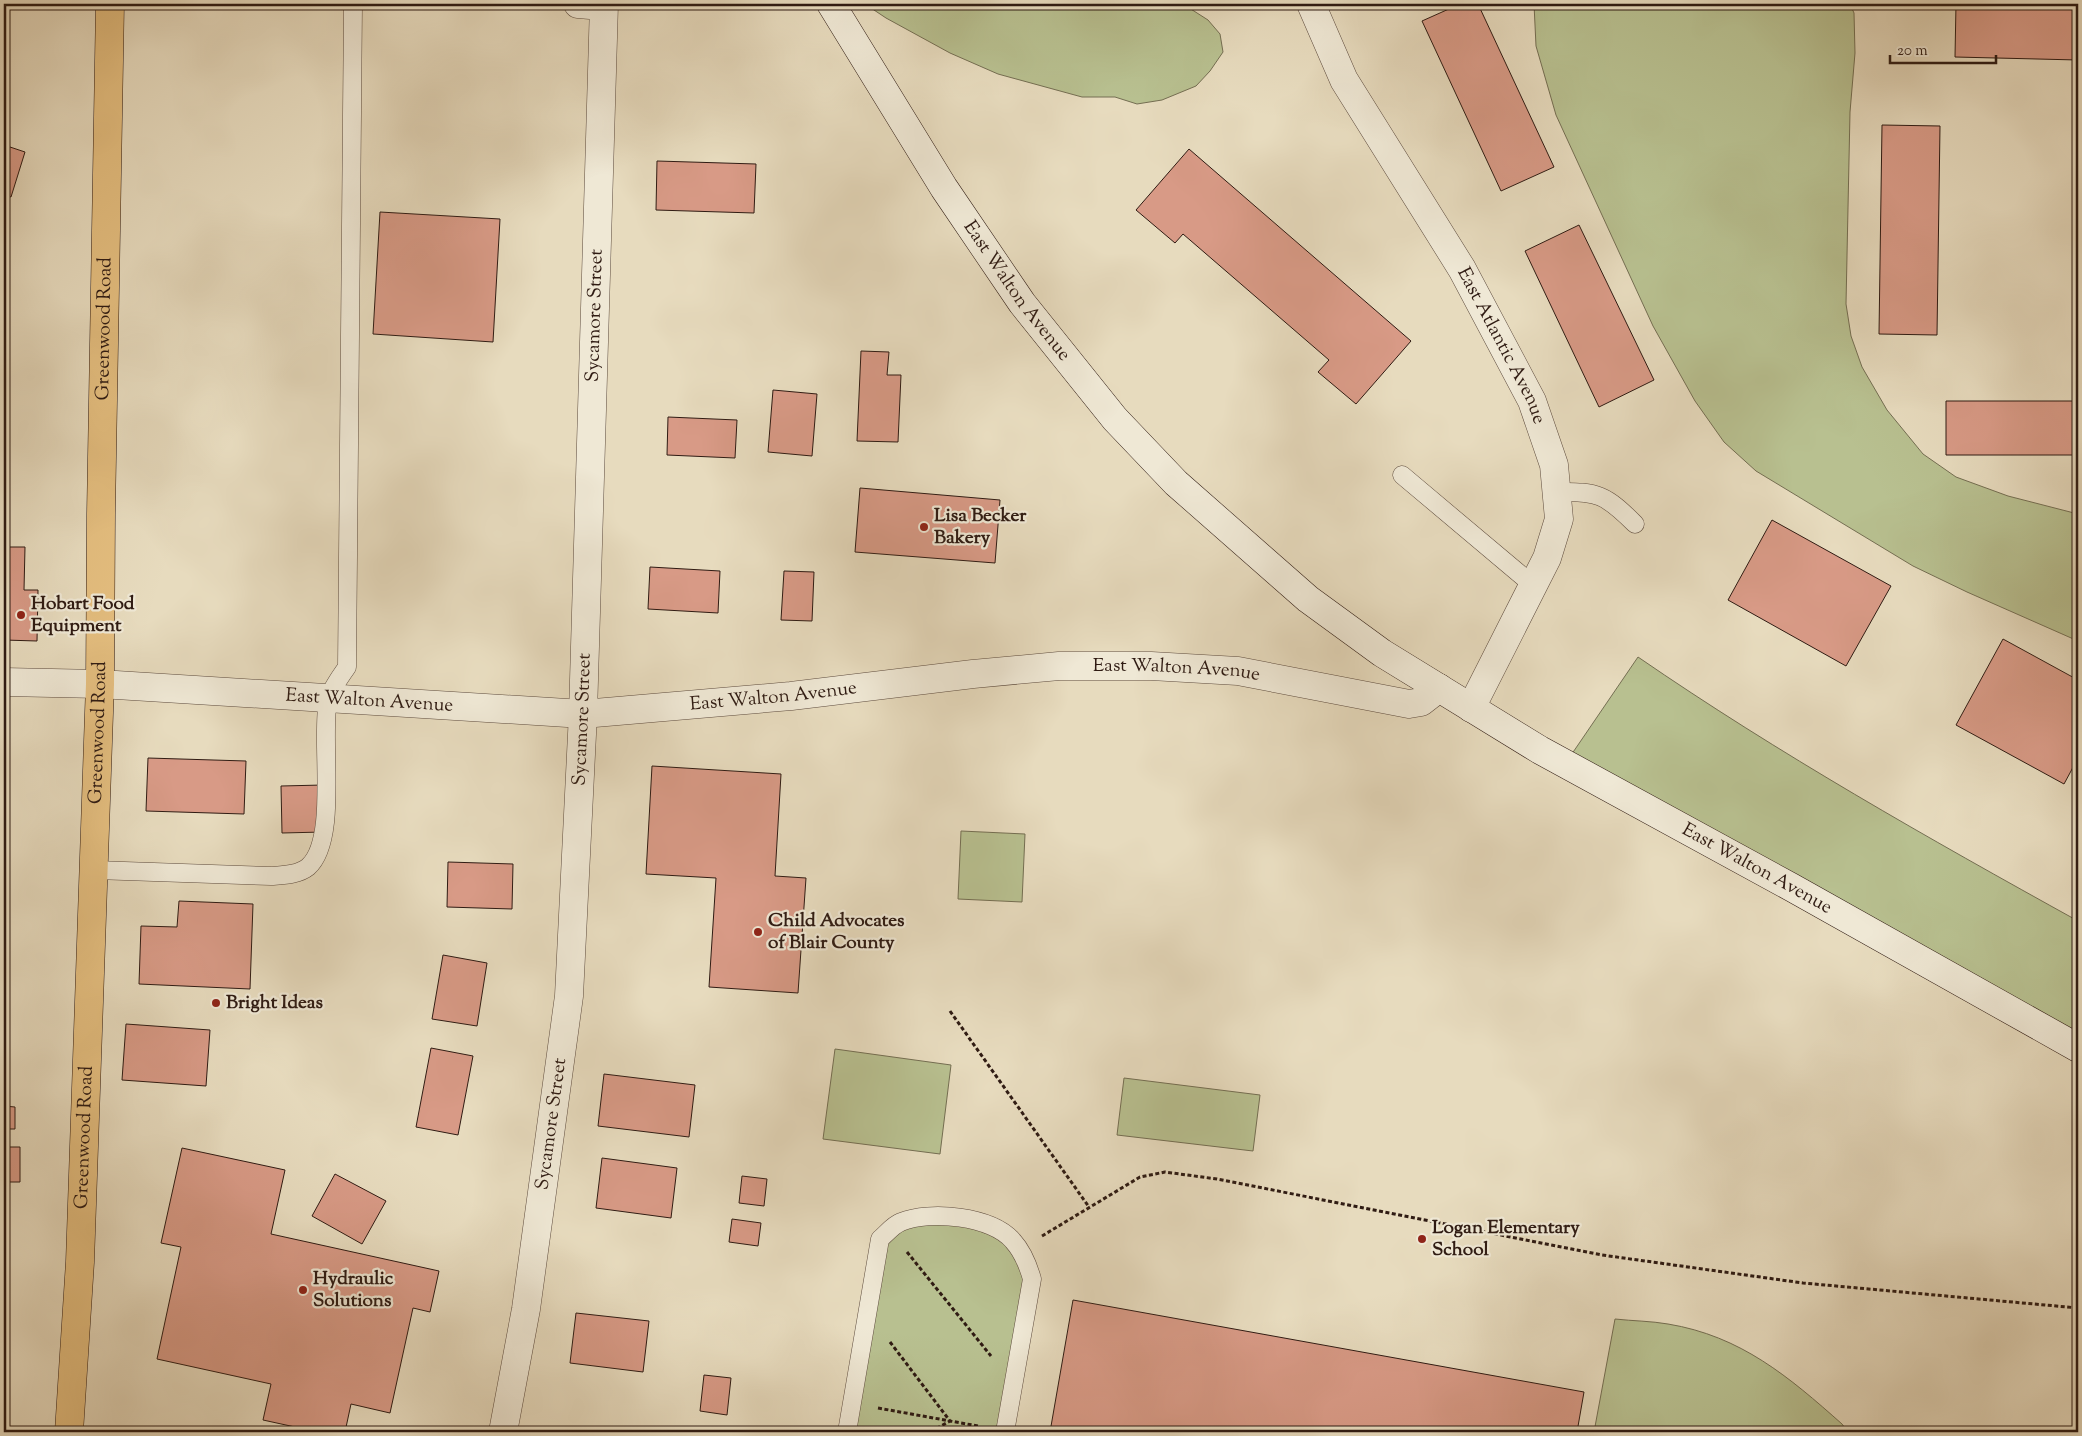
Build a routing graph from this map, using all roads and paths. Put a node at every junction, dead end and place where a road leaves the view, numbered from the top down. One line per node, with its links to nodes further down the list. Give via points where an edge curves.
1 (110, 4): 11 (main road, Greenwood Road)
2 (353, 4): 13 (lane, via 347,667)
3 (595, 4): 15 (street, Sycamore Street)
4 (831, 4): 12 (street, East Walton Avenue, via 944,188 1022,303 1115,418 1176,482 1308,599 1382,653)
5 (1311, 4): 7 (street, East Atlantic Avenue, via 1344,80 1462,269 1532,401 1554,465)
6 (1402, 475): 9 (lane)
7 (1557, 492): 8 (lane, via 1603,496); 9 (street, East Atlantic Avenue, via 1559,519)
8 (1635, 524)
9 (1534, 586): 14 (street, East Atlantic Avenue)
10 (4, 682): 11 (street, East Walton Avenue)
11 (100, 684): 13 (street, East Walton Avenue); 16 (main road, Greenwood Road)
12 (1439, 688): 14 (street, East Walton Avenue); 15 (street, East Walton Avenue, via 1421,702 1408,704 1238,671 1151,666 1058,666 791,696)
13 (328, 698): 15 (street, East Walton Avenue); 16 (lane, via 325,823 320,849 307,868 288,875 271,876)
14 (1471, 708): 18 (street, East Walton Avenue, via 1540,750)
15 (583, 714): 29 (street, Sycamore Street, via 569,996 526,1309)
16 (95, 870): 28 (main road, Greenwood Road, via 81,1253)
17 (950, 1011): 19 (path)
18 (2078, 1048)
19 (1088, 1207): 21 (path); 22 (path, via 1140,1177 1166,1172 1217,1179 1602,1254 1804,1283)
20 (890, 1230): 21 (lane, via 900,1222 927,1217 959,1217 990,1225 1012,1240); 23 (lane, via 880,1239); 24 (path)
21 (1019, 1250): 24 (lane, via 1032,1279)
22 (2078, 1308)
23 (867, 1311): 25 (lane); 26 (path)
24 (1014, 1384): 27 (lane)
25 (852, 1404): 26 (path); 30 (lane)
26 (950, 1421): 27 (path); 31 (path)
27 (1005, 1431)
28 (69, 1432)
29 (504, 1432)
30 (847, 1432)
31 (930, 1432)

